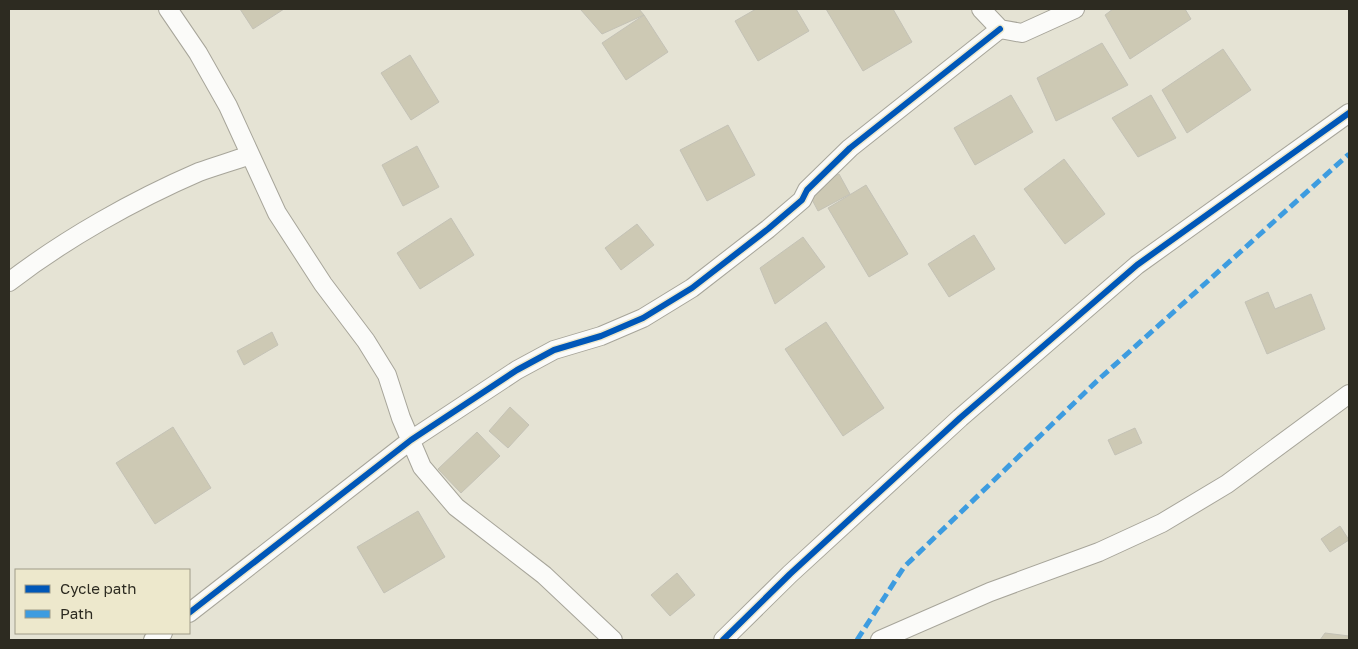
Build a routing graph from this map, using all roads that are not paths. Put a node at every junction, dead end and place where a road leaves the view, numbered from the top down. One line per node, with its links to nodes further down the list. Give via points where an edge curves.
1 (168, 9): 6 (street, via 228,106)
2 (981, 9): 4 (street)
3 (1075, 9): 4 (street, via 1022,33)
4 (1000, 29): 9 (street, via 850,148 802,200 692,288 643,318 539,358)
5 (1349, 113): 12 (street, via 1137,265 960,418)
6 (250, 155): 7 (street, via 200,172 129,204 29,266); 9 (street, via 277,213 387,375)
7 (9, 282)
8 (1349, 394): 13 (street, via 1227,484 1162,523 1099,552 990,592)
9 (411, 440): 10 (street); 11 (street, via 422,467 456,508 544,575)
10 (190, 611)
11 (613, 640)
12 (723, 640)
13 (880, 640)

